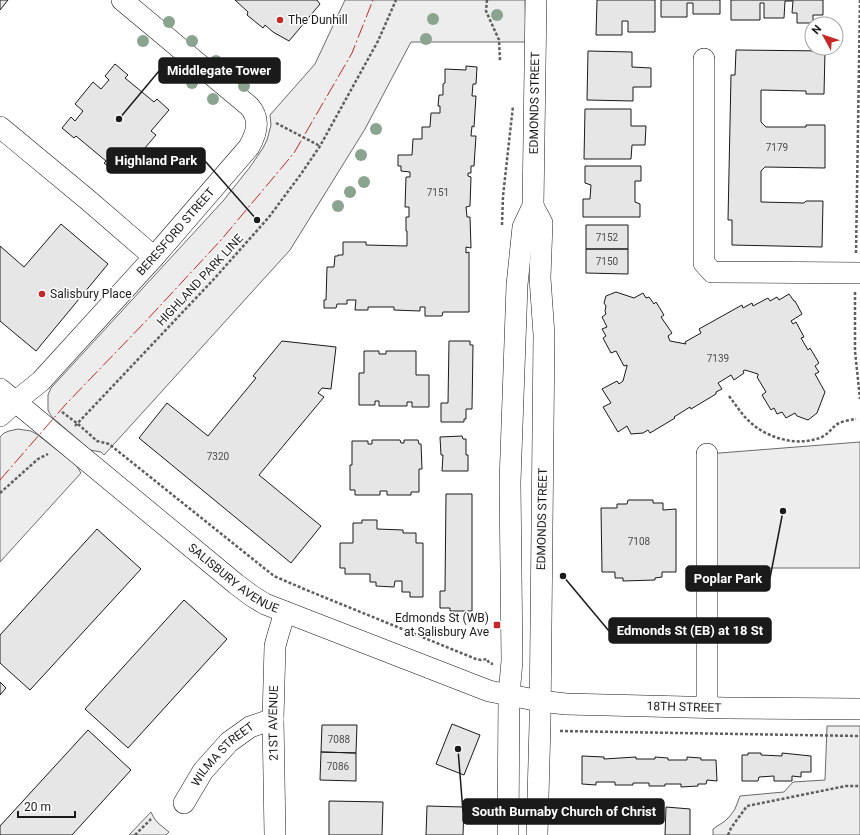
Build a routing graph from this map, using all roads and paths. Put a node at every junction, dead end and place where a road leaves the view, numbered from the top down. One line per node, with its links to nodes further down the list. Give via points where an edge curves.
1 (122, 0): 9 (street, via 249,106)
2 (396, 0): 11 (path, HIGHLAND PARK LINE, via 378,41)
3 (487, 0): 7 (path, via 486,11 499,40)
4 (536, 0): 12 (street, EDMONDS STREET)
5 (860, 0): 15 (path)
6 (704, 59): 15 (street, via 704,263 712,272)
7 (500, 61)
8 (513, 105): 13 (path, via 503,196)
9 (264, 122): 11 (path); 14 (street, BERESFORD STREET, via 248,147)
10 (0, 127): 14 (street)
11 (320, 146): 22 (path, HIGHLAND PARK LINE, via 269,217)
12 (533, 206): 29 (street, EDMONDS STREET, via 523,227 517,285 510,482 512,661); 30 (street, EDMONDS STREET, via 542,223 540,278 544,335)
13 (503, 231)
14 (154, 257): 16 (street, BERESFORD STREET, via 40,381)
15 (858, 273): 18 (path, via 855,351)
16 (8, 395): 20 (street, BERESFORD STREET); 27 (street, SALISBURY AVENUE, via 236,584 265,604)
17 (729, 396): 21 (path, via 758,429 774,437 794,441 810,441 826,434 841,422)
18 (860, 399)
19 (60, 410): 22 (path)
20 (0, 416)
21 (856, 419)
22 (78, 424): 23 (path, HIGHLAND PARK LINE); 28 (path, via 97,441 109,444 274,576 476,659 487,659)
23 (73, 428)
24 (50, 453): 26 (path, via 38,459)
25 (707, 454): 31 (street)
26 (0, 493)
27 (286, 612): 29 (street, SALISBURY AVENUE, via 488,691); 33 (street, 21ST AVENUE, via 275,646)
28 (489, 663)
29 (509, 695): 30 (street, 18TH STREET); 41 (street, EDMONDS STREET)
30 (540, 701): 31 (street, 18TH STREET, via 566,704); 42 (street, EDMONDS STREET)
31 (707, 707): 32 (street, 18TH STREET)
32 (860, 709)
33 (273, 719): 37 (street, WILMA STREET, via 250,727 229,742 203,771); 40 (street, 21ST AVENUE)
34 (560, 731): 35 (path)
35 (860, 736)
36 (860, 786): 43 (path, via 846,786 747,806)
37 (184, 803)
38 (151, 819): 39 (path)
39 (135, 835)
40 (275, 835)
41 (508, 835)
42 (537, 835)
43 (728, 835)

